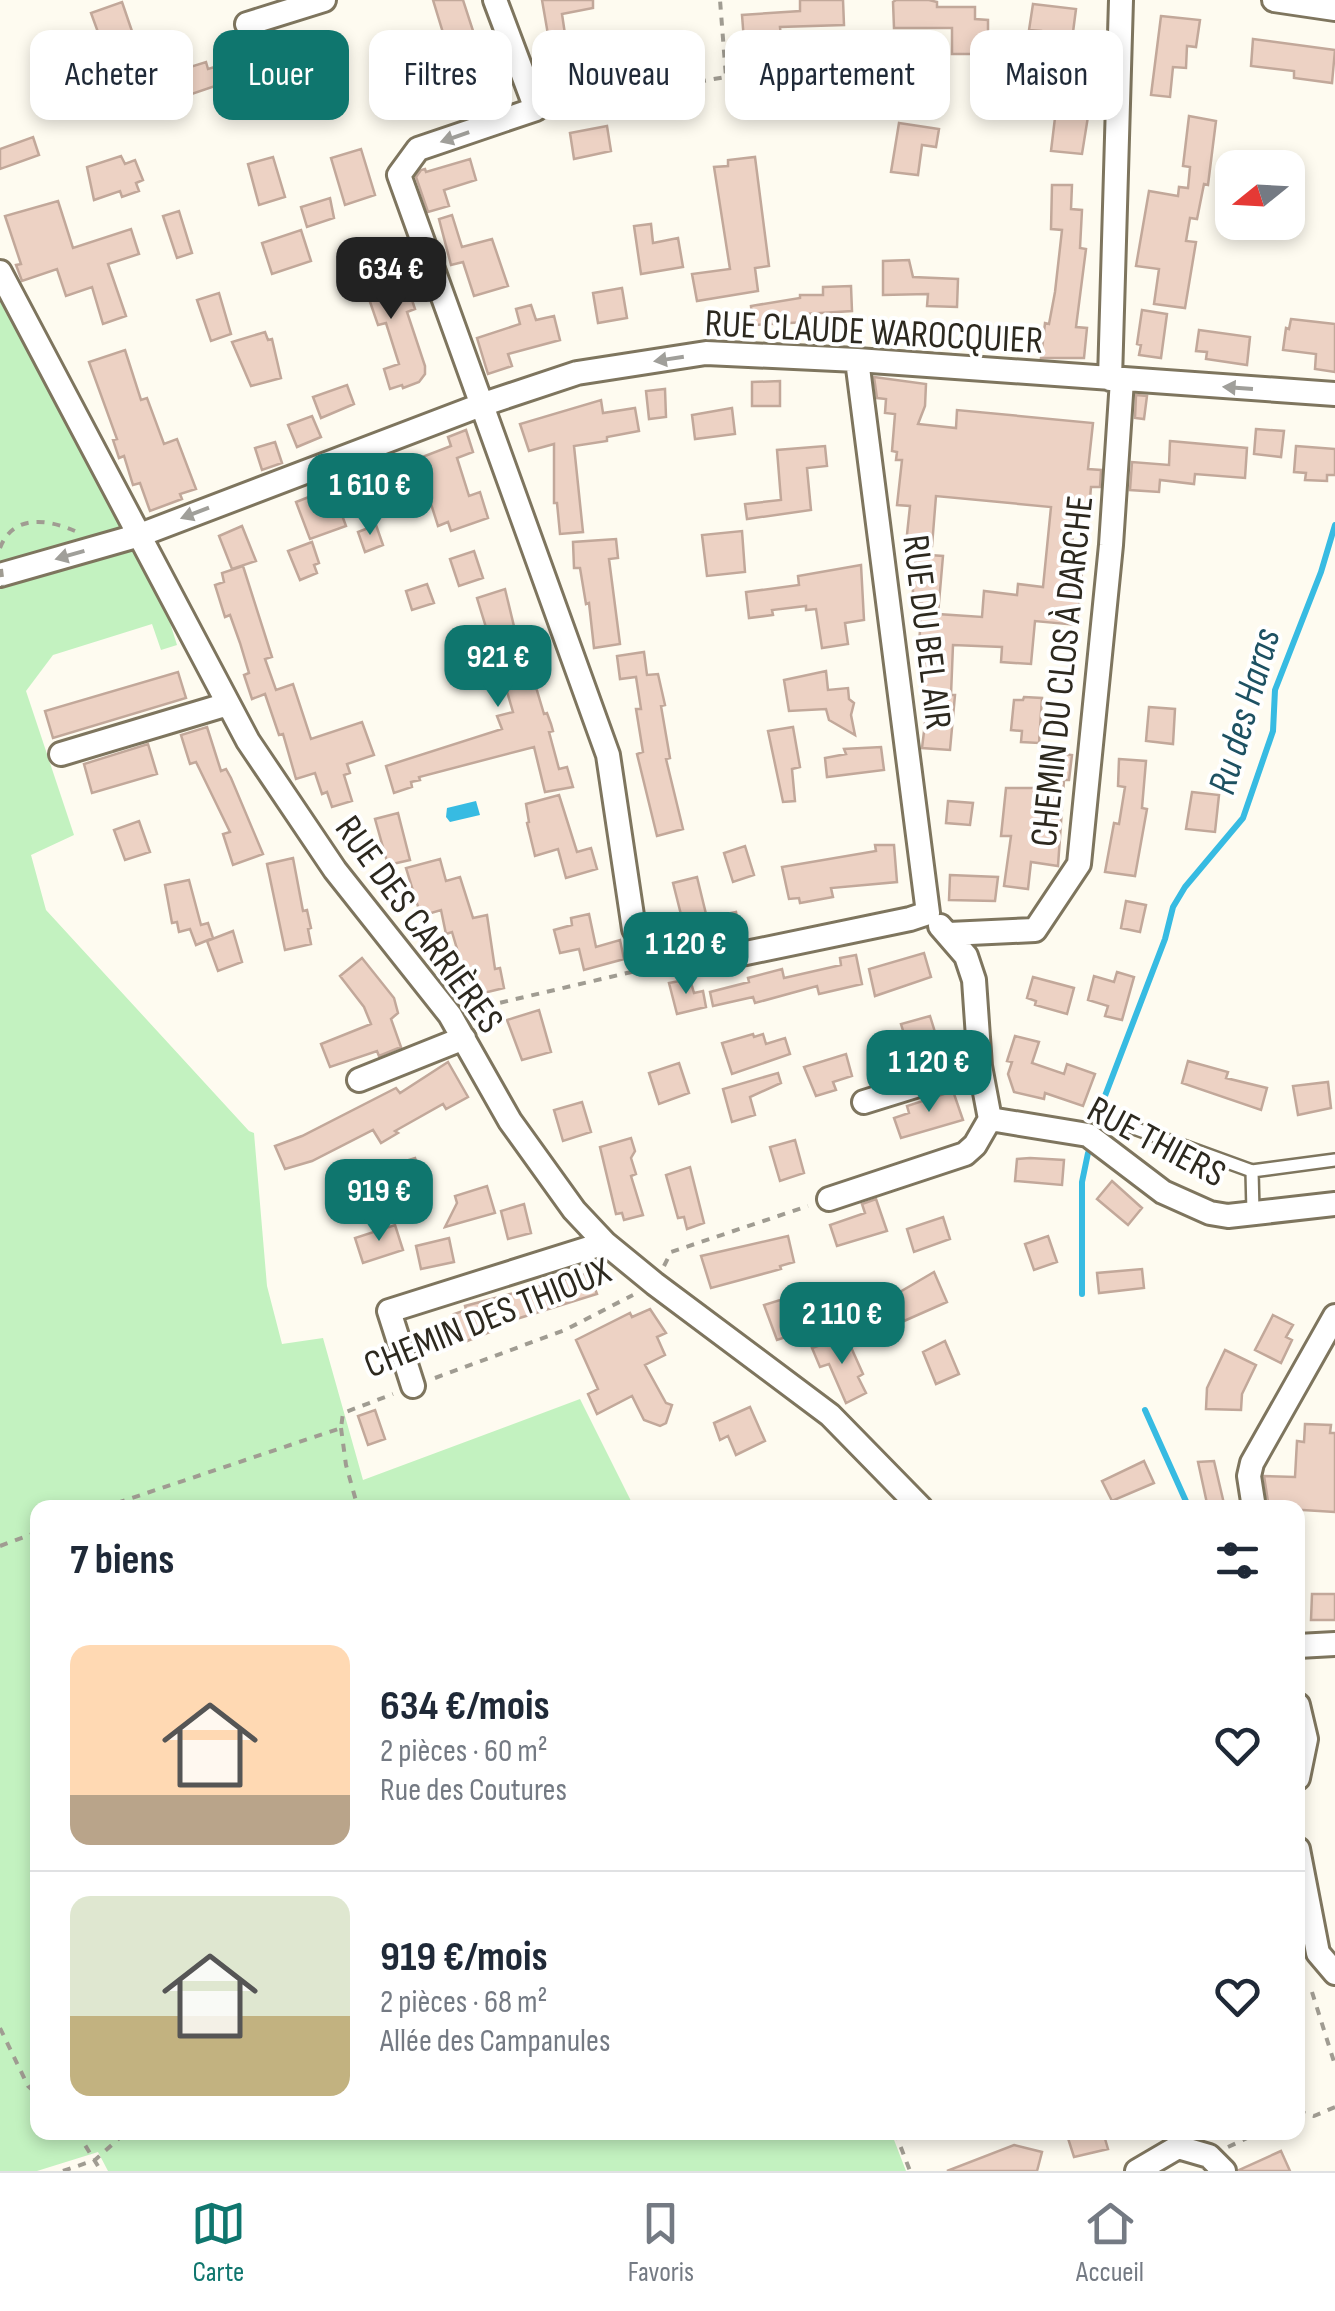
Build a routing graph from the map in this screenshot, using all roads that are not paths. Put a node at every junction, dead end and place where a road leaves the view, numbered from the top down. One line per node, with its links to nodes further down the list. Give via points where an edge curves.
1 (324, 0): 6 (street)
2 (495, 0): 11 (street, one-way to 11, via 536,109 418,149 399,174)
3 (1121, 0): 9 (street)
4 (1274, 0): 5 (street)
5 (1335, 9)
6 (247, 24)
7 (0, 272): 12 (street, RUE DES CARRIÈRES)
8 (857, 360): 9 (street, RUE CLAUDE WAROCQUIER); 11 (street, RUE CLAUDE WAROCQUIER, one-way to 11, via 706,353 577,374); 16 (street, RUE DU BEL AIR)
9 (1116, 379): 10 (street, RUE CLAUDE WAROCQUIER, one-way to 9); 17 (street, CHEMIN DU CLOS À DARCHE, via 1111,545 1079,864 1035,930)
10 (1335, 394)
11 (481, 405): 12 (street, RUE CLAUDE WAROCQUIER, one-way to 12); 16 (street, via 608,755 631,918 640,938 657,954 686,961)
12 (140, 535): 13 (street, RUE CLAUDE WAROCQUIER, one-way to 13); 14 (street, RUE DES CARRIÈRES)
13 (1, 577)
14 (228, 704): 15 (street); 18 (street, RUE DES CARRIÈRES, via 335,870)
15 (61, 754)
16 (928, 912): 17 (street)
17 (948, 934): 19 (street, via 974,980)
18 (464, 1038): 20 (street); 29 (street, RUE DES CARRIÈRES, via 510,1121)
19 (980, 1066): 21 (street); 22 (street)
20 (359, 1080)
21 (864, 1102)
22 (990, 1119): 26 (street, via 965,1154); 28 (street, RUE THIERS, via 1088,1135 1183,1202 1228,1216)
23 (1130, 1127): 25 (lane)
24 (1335, 1160): 25 (lane)
25 (1252, 1171): 28 (lane)
26 (829, 1199)
27 (1335, 1204): 28 (street, RUE THIERS)
28 (1252, 1212)
29 (605, 1243): 31 (street, via 389,1311); 32 (street, RUE DES CARRIÈRES, via 830,1414)
30 (1335, 1316): 33 (street, via 1252,1463)
31 (413, 1386)
32 (912, 1500)
33 (1253, 1500)
34 (1335, 1644): 35 (street)
35 (1305, 1646)
36 (1305, 1886): 37 (street, via 1318,1954)
37 (1335, 1974)
38 (1177, 2140): 39 (street); 40 (street)
39 (1216, 2164)
40 (1137, 2171)

